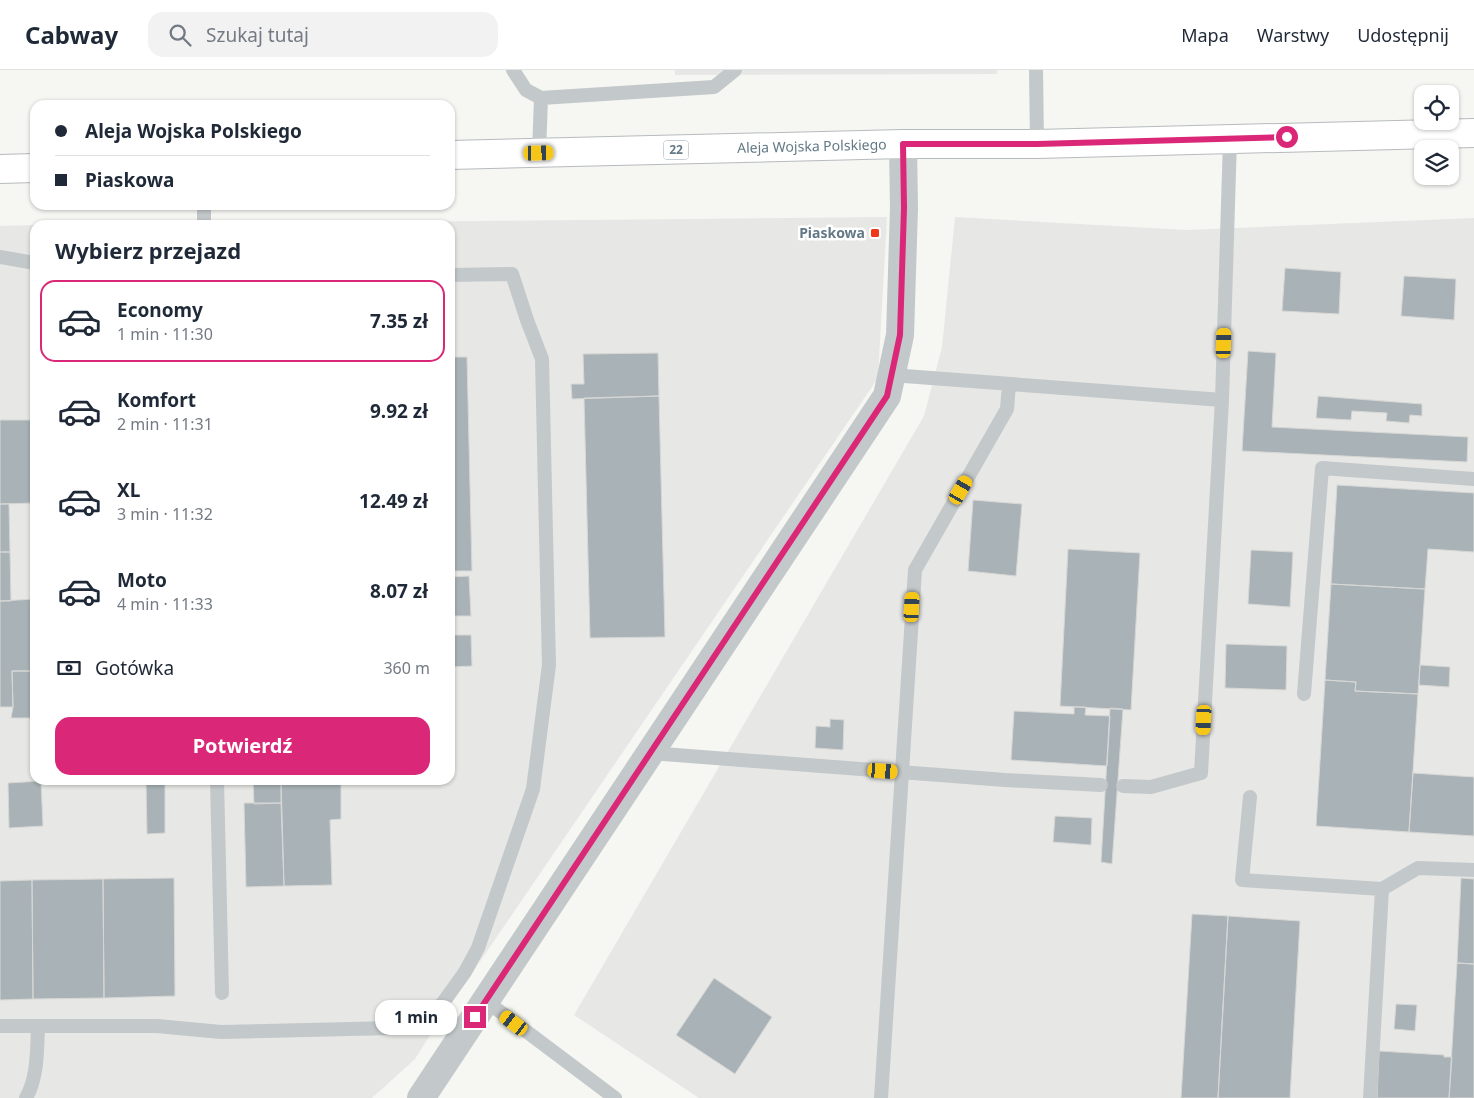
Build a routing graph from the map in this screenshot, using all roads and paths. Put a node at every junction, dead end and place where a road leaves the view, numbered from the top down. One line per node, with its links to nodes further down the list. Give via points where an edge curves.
1 (513, 70): 4 (lane, via 526,90)
2 (735, 70): 4 (lane, via 714,87)
3 (1036, 70): 8 (lane)
4 (541, 98): 9 (lane)
5 (1474, 133): 6 (main road, Aleja Wojska Polskiego / 22)
6 (1230, 139): 8 (main road, Aleja Wojska Polskiego / 22); 18 (lane)
7 (903, 144): 8 (main road, Aleja Wojska Polskiego / 22); 9 (main road, Aleja Wojska Polskiego / 22); 16 (street, via 900,335)
8 (1037, 144)
9 (539, 153): 10 (main road, Aleja Wojska Polskiego / 22)
10 (455, 155)
11 (30, 168): 12 (main road)
12 (0, 169)
13 (0, 257): 14 (lane)
14 (30, 262)
15 (455, 275): 32 (lane, via 512,274 542,359 549,665 533,789 478,948 465,972 442,1004 422,1018 392,1028 221,1032 157,1026)
16 (891, 375): 17 (lane); 21 (street, via 887,396)
17 (1009, 384): 18 (lane); 22 (lane, via 1007,409 914,570)
18 (1222, 400): 25 (lane, via 1201,774 1151,787)
19 (1474, 479): 20 (lane, via 1322,468)
20 (1304, 694)
21 (650, 754): 22 (lane); 30 (street)
22 (902, 773): 24 (lane); 36 (lane)
23 (217, 785): 29 (lane)
24 (1102, 785)
25 (1123, 786)
26 (1250, 797): 28 (lane, via 1242,880)
27 (1474, 870): 28 (lane, via 1418,868)
28 (1382, 889): 37 (lane)
29 (222, 993)
30 (486, 1001): 34 (street); 35 (lane)
31 (0, 1026): 32 (lane)
32 (38, 1026): 33 (lane, via 36,1062)
33 (26, 1098)
34 (422, 1098)
35 (615, 1098)
36 (881, 1098)
37 (1370, 1098)

